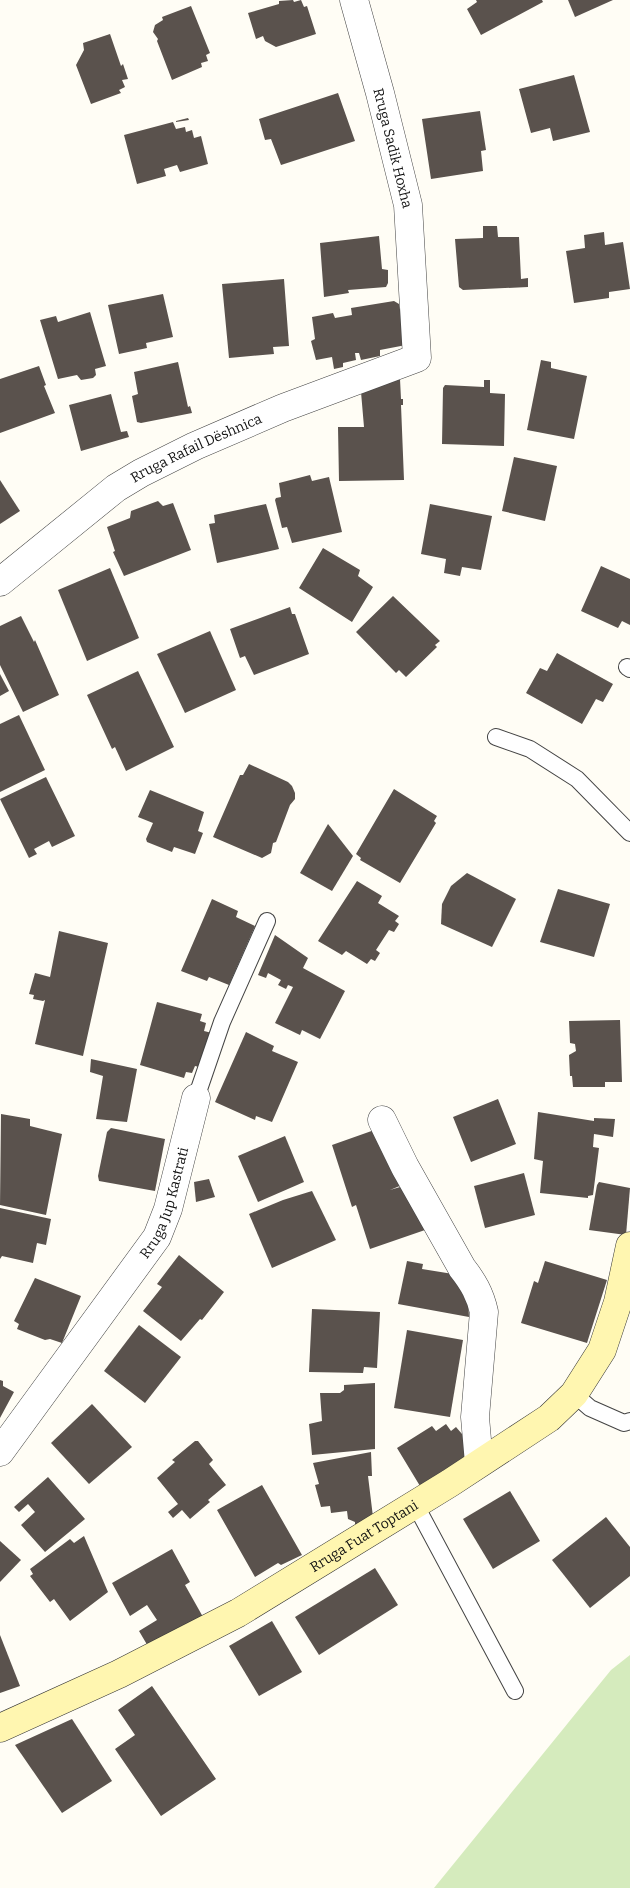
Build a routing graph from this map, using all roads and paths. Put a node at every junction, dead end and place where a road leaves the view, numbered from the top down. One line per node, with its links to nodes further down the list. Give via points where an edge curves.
1 (354, 0): 2 (street, Rruga Sadik Hoxha, via 408,205)
2 (417, 358): 3 (street, Rruga Rafail Dëshnica, via 283,408 140,474 116,488)
3 (0, 582)
4 (496, 737): 5 (lane, via 530,749 577,779)
5 (630, 833)
6 (267, 921): 7 (lane, Rruga Jup Kastrati, via 222,1022)
7 (196, 1098): 12 (street, Rruga Jup Kastrati, via 168,1209 157,1237)
8 (382, 1120): 13 (street, via 405,1167 473,1282 484,1312 475,1417)
9 (630, 1246): 10 (street, Rruga Fuat Toptani, via 618,1302 602,1350)
10 (574, 1394): 11 (lane, via 590,1408 624,1423); 13 (street, Rruga Fuat Toptani, via 549,1418)
11 (630, 1421)
12 (0, 1452)
13 (479, 1463): 14 (street, Rruga Fuat Toptani)
14 (415, 1504): 15 (lane); 16 (street, Rruga Fuat Toptani, via 238,1613 111,1678)
15 (515, 1690)
16 (0, 1728)

